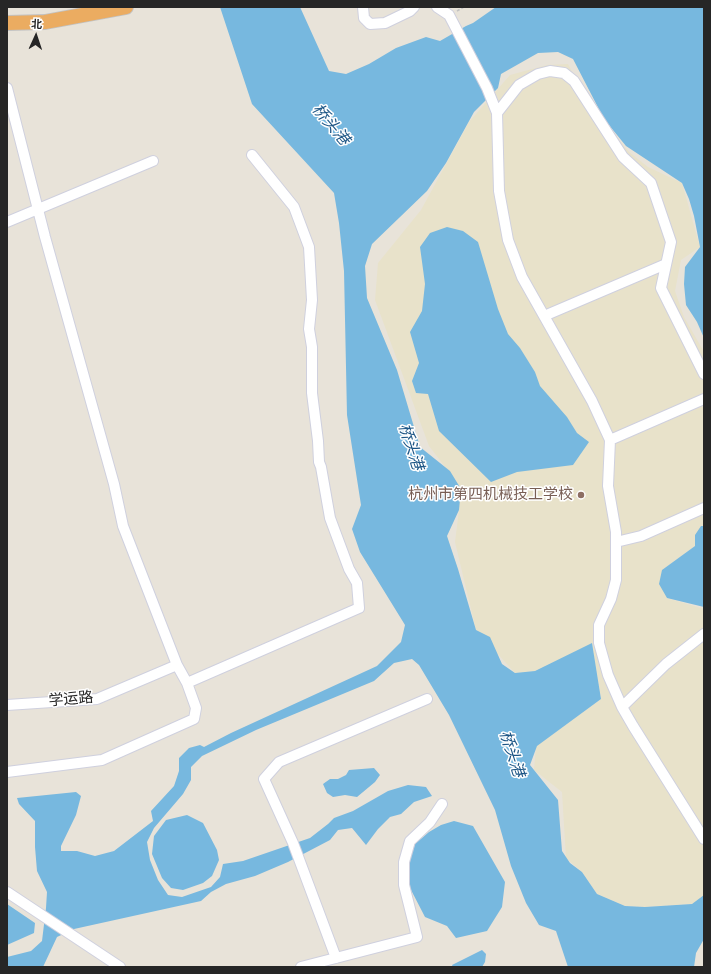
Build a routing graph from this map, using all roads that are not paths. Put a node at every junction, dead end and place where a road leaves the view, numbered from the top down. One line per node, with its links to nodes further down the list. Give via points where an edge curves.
1 (126, 7): 5 (highway, via 45,22)
2 (362, 7): 3 (street, via 364,18 370,24 385,22 410,12)
3 (414, 7)
4 (437, 7): 7 (street, via 449,16 487,88)
5 (7, 23)
6 (7, 88): 10 (street)
7 (497, 113): 12 (street, via 519,85 538,74 550,71 564,73 574,81 623,157 651,183 671,242); 13 (street, via 499,191 508,240 522,277)
8 (252, 155): 21 (street, via 294,207 308,247 312,300 312,393 319,462 330,518 349,569 357,583 359,608)
9 (153, 161): 10 (street)
10 (38, 208): 11 (street); 20 (street, via 114,484 123,526)
11 (7, 222)
12 (666, 264): 13 (street); 14 (street, via 661,288)
13 (544, 316): 16 (street, via 592,401)
14 (704, 374)
15 (704, 399): 16 (street)
16 (610, 440): 18 (street, via 608,486)
17 (704, 508): 18 (street, via 641,536)
18 (616, 542): 24 (street, via 616,580 611,599 599,625 599,643 608,675)
19 (704, 634): 24 (street, via 666,664)
20 (177, 665): 21 (street); 23 (street, 学运路, via 97,699)
21 (187, 684): 25 (street, via 196,708 194,719 102,760)
22 (427, 699): 29 (street, via 278,762 264,779 293,843)
23 (7, 705)
24 (622, 707): 27 (street)
25 (7, 772)
26 (442, 804): 29 (street, via 430,822 410,842 404,862 404,885 417,938)
27 (704, 839)
28 (7, 892): 30 (street)
29 (336, 958): 31 (street)
30 (120, 967)
31 (301, 967)

